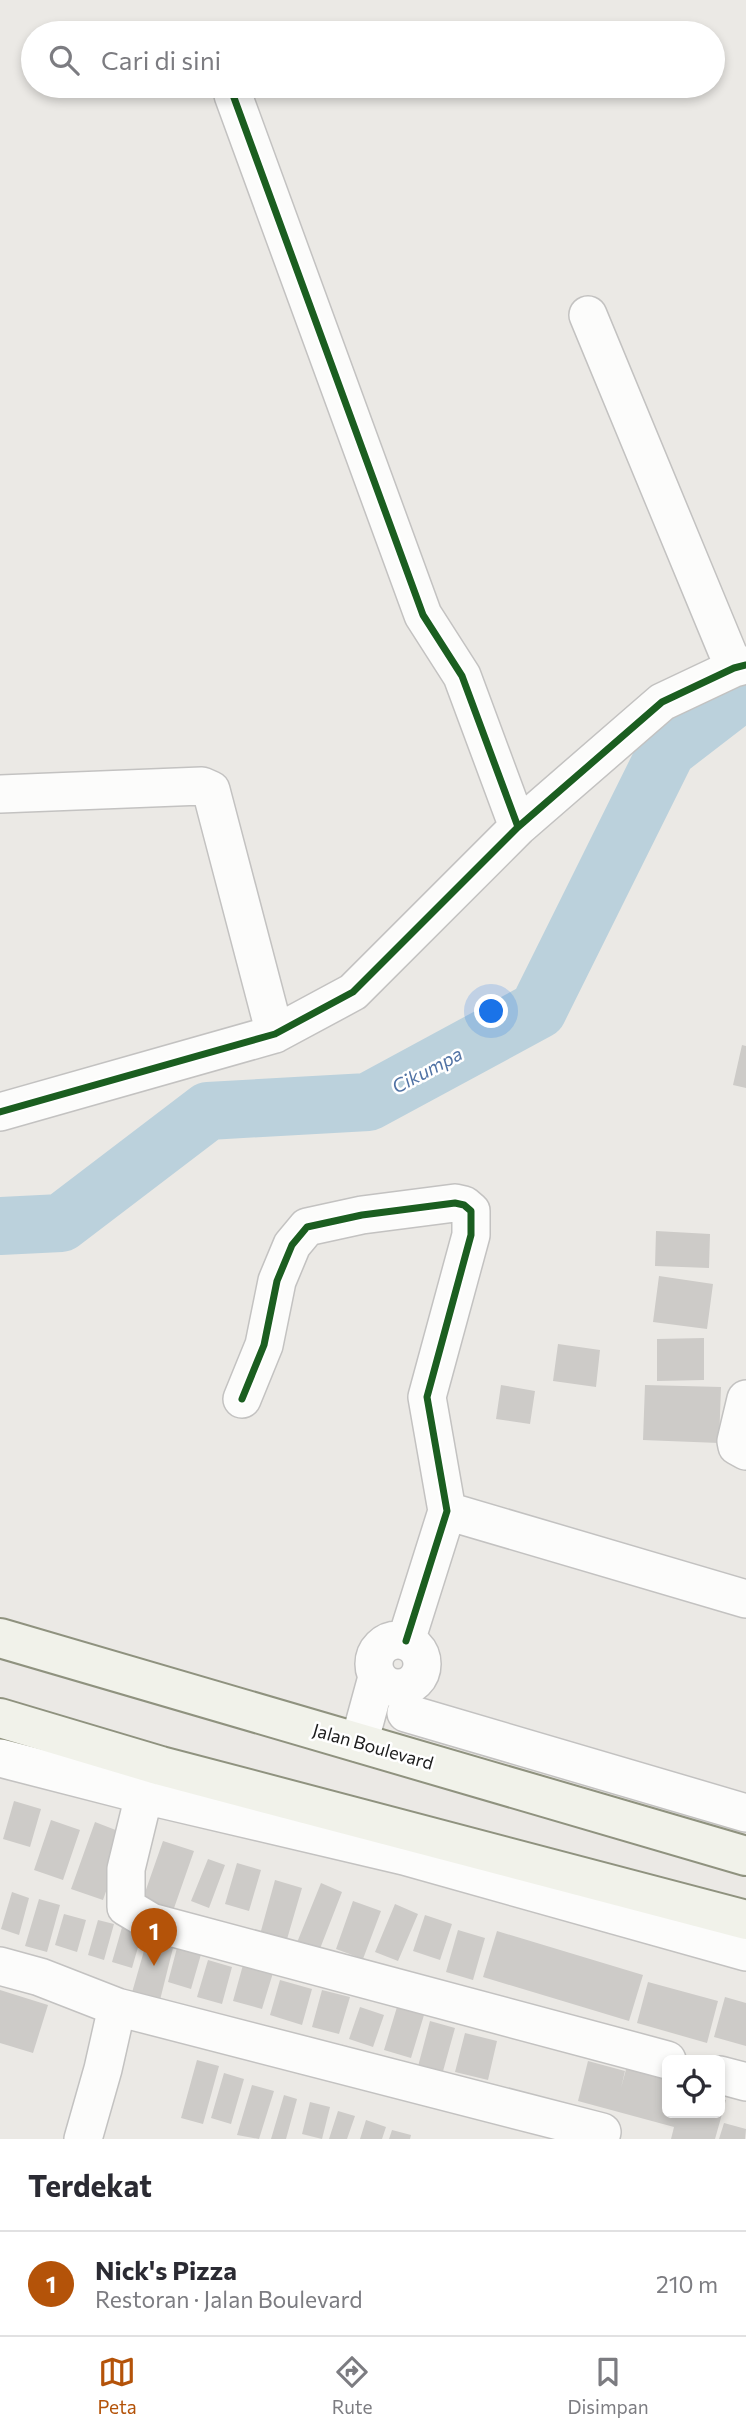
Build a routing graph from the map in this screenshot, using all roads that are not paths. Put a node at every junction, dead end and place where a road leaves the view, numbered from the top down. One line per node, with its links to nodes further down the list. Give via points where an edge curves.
1 (234, 98): 5 (street, via 423,614 462,676)
2 (588, 315): 3 (street)
3 (740, 667): 5 (street, via 662,702)
4 (0, 794): 6 (street, via 202,786 211,790)
5 (518, 827): 6 (street, via 353,992)
6 (275, 1034): 7 (street)
7 (0, 1112)
8 (242, 1399): 11 (street, via 264,1345 277,1281 292,1245 307,1227 362,1215 464,1205 471,1211 471,1235 427,1397)
9 (746, 1399): 10 (street, via 736,1441)
10 (746, 1451)
11 (447, 1511): 12 (street); 14 (street)
12 (746, 1599)
13 (0, 1638): 18 (main road, Jalan Boulevard)
14 (406, 1641): 15 (street, via 390,1640 381,1646 375,1655); 16 (street, via 423,1661)
15 (377, 1677): 16 (street, via 395,1689 406,1688); 18 (street)
16 (411, 1697): 19 (street); 22 (street)
17 (0, 1718): 24 (main road, via 161,1766)
18 (359, 1743): 19 (main road, Jalan Boulevard)
19 (395, 1754): 23 (main road, Jalan Boulevard)
20 (0, 1758): 21 (street)
21 (144, 1795): 25 (street, via 404,1856); 28 (street, via 126,1869 126,1907 151,1922)
22 (746, 1813)
23 (746, 1856)
24 (746, 1920)
25 (746, 1952)
26 (0, 1966): 27 (street)
27 (117, 2007): 31 (street); 32 (street)
28 (662, 2059)
29 (725, 2076): 30 (street)
30 (746, 2082)
31 (611, 2137)
32 (83, 2139)

